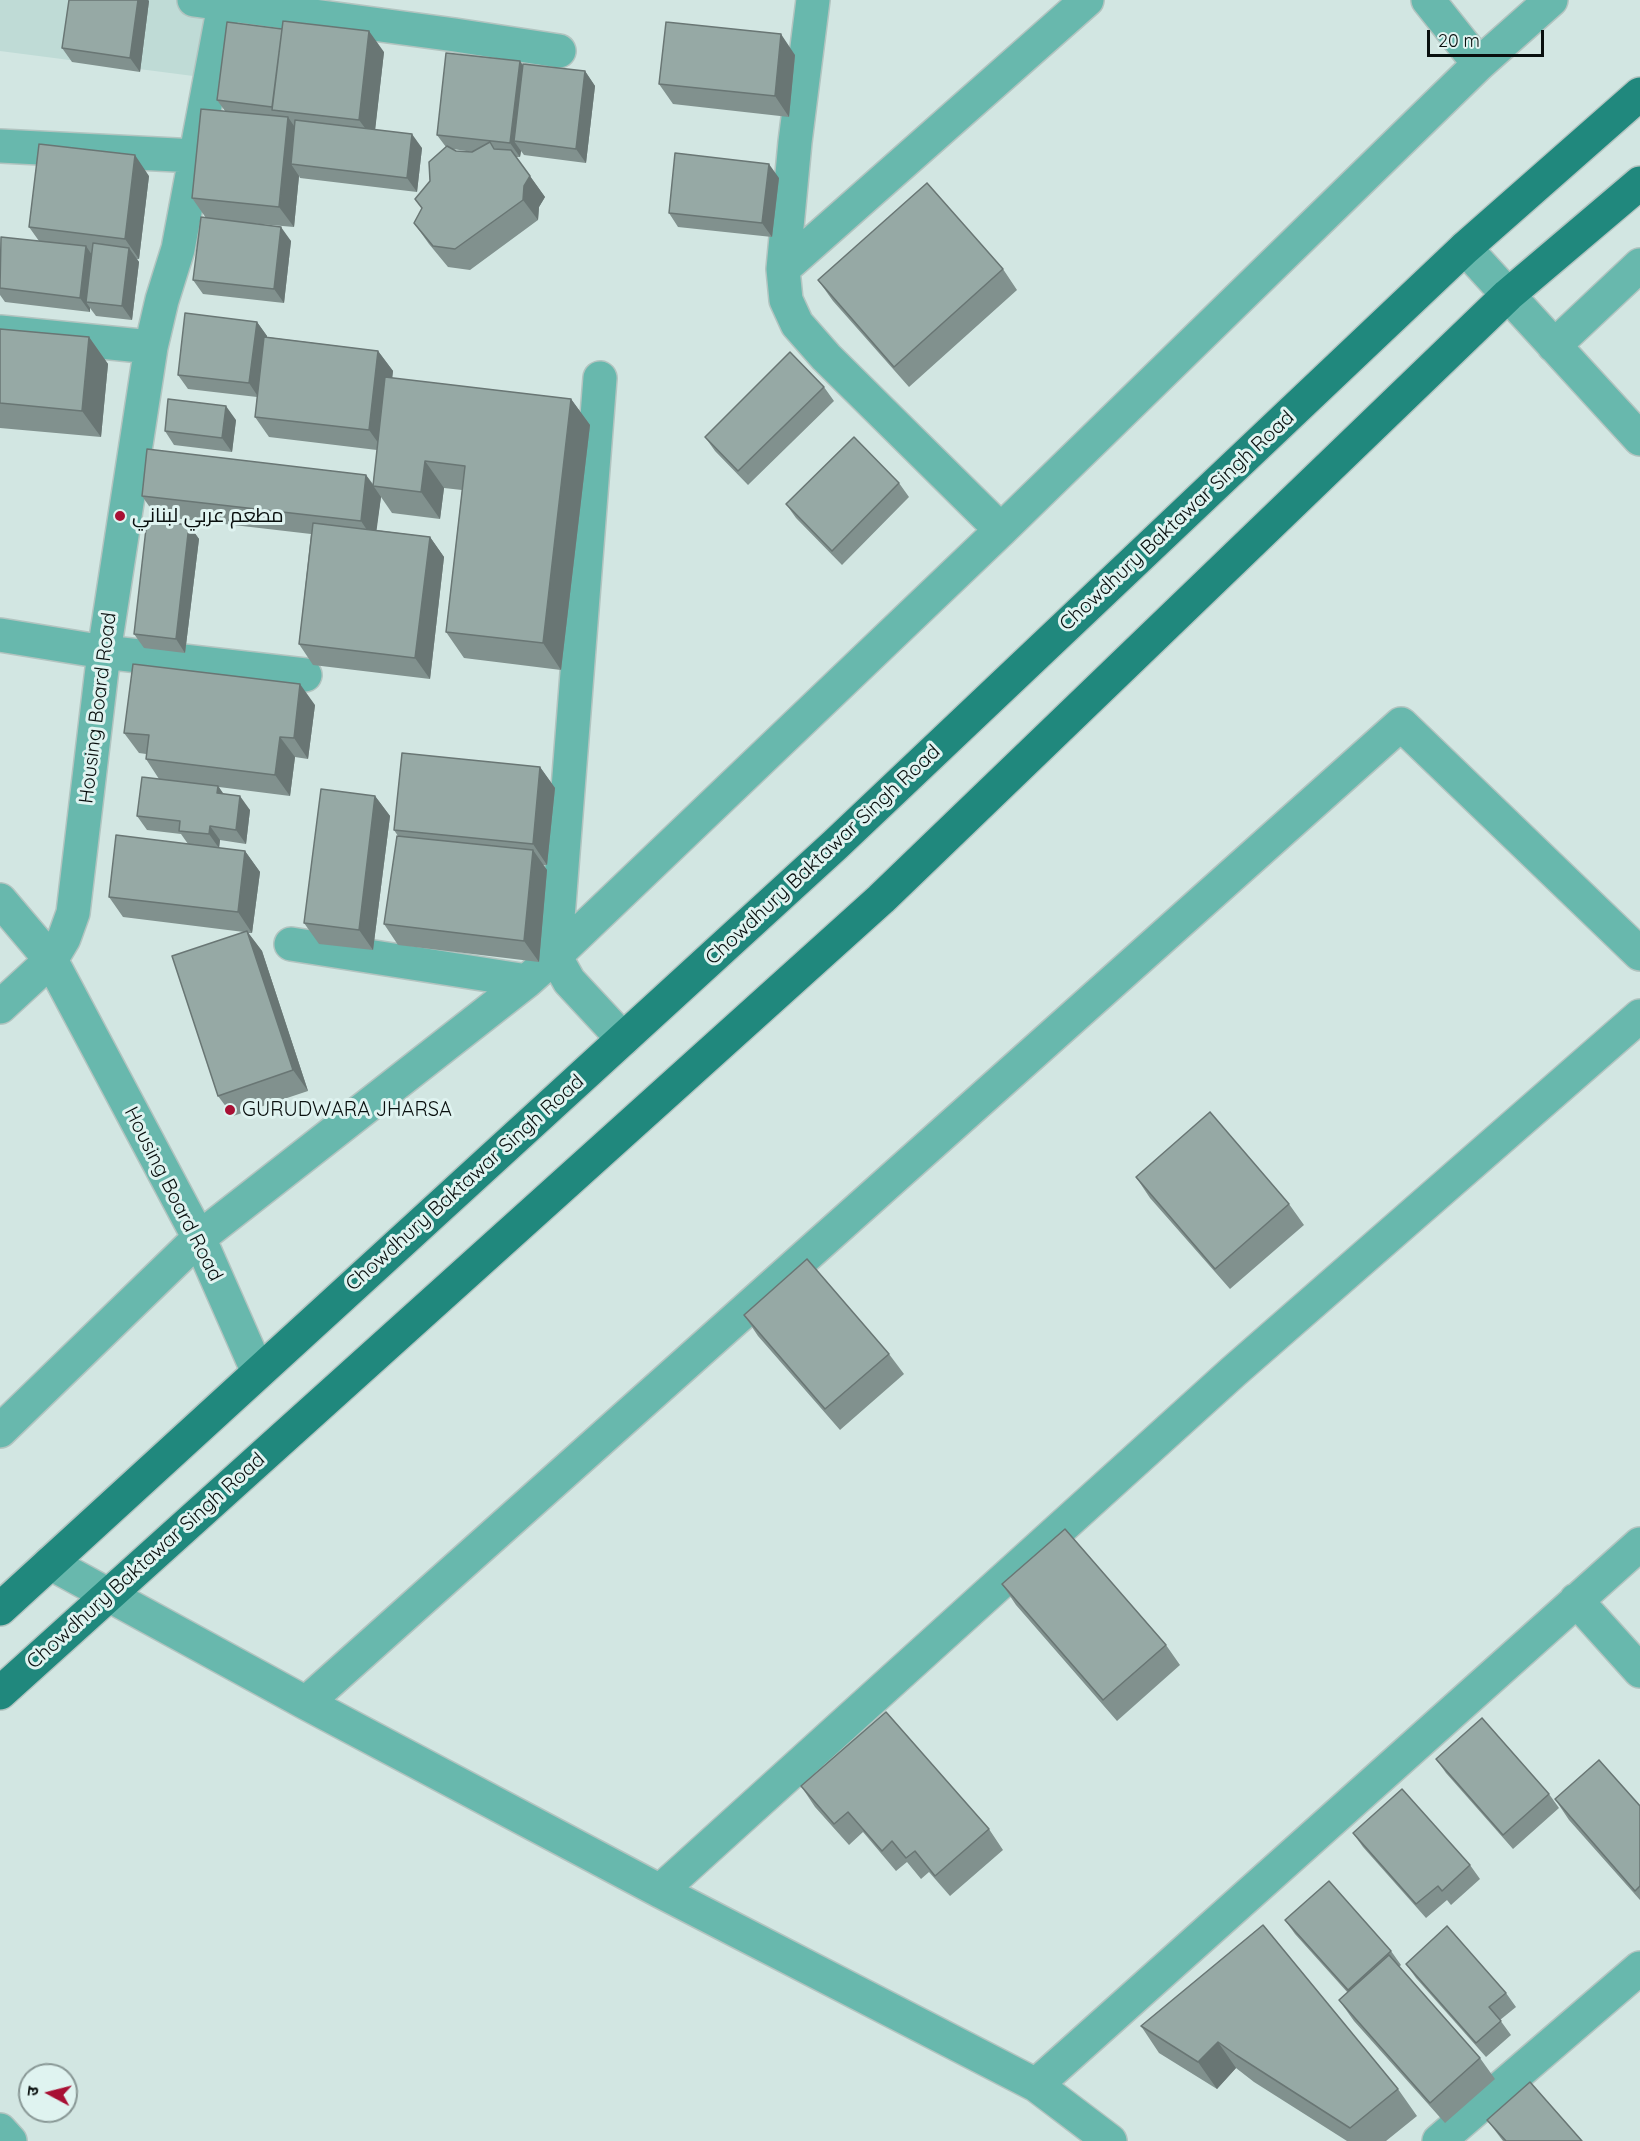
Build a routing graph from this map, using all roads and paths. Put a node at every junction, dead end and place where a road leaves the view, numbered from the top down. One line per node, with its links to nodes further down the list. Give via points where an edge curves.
1 (813, 0): 14 (street)
2 (1088, 0): 14 (street)
3 (1428, 0): 7 (street)
4 (1551, 0): 7 (street)
5 (214, 1): 6 (street); 10 (street, Housing Board Road)
6 (559, 51)
7 (1479, 64): 21 (street)
8 (1640, 94): 12 (main road, Chowdhury Baktawar Singh Road)
9 (0, 146): 10 (street)
10 (196, 156): 18 (street, Housing Board Road, via 178,249)
11 (1640, 183): 15 (main road, Chowdhury Baktawar Singh Road)
12 (1465, 248): 15 (street); 33 (main road, Chowdhury Baktawar Singh Road, via 835,845)
13 (1640, 266): 17 (street)
14 (783, 269): 21 (street, via 786,300 797,324)
15 (1508, 294): 17 (street); 39 (main road, Chowdhury Baktawar Singh Road, via 881,898)
16 (0, 332): 18 (street)
17 (1554, 346): 20 (street)
18 (151, 347): 23 (street, Housing Board Road)
19 (600, 378): 28 (street)
20 (1640, 439)
21 (1001, 530): 28 (street)
22 (0, 635): 23 (street)
23 (104, 652): 24 (street); 29 (street, Housing Board Road, via 73,913)
24 (305, 675)
25 (0, 900): 29 (street)
26 (291, 944): 30 (street)
27 (1640, 954): 44 (street, via 1401,724)
28 (555, 956): 30 (street); 33 (street, via 569,981)
29 (51, 960): 31 (street); 34 (street, Housing Board Road)
30 (527, 981): 34 (street)
31 (0, 1007)
32 (1640, 1016): 45 (street, via 1233,1372)
33 (623, 1039): 35 (main road, Chowdhury Baktawar Singh Road)
34 (199, 1238): 35 (street, Housing Board Road); 36 (street)
35 (258, 1372): 38 (main road, Chowdhury Baktawar Singh Road)
36 (0, 1431)
37 (1640, 1544): 40 (street)
38 (50, 1563): 39 (street); 41 (main road, Chowdhury Baktawar Singh Road)
39 (109, 1595): 43 (main road, Chowdhury Baktawar Singh Road); 44 (street)
40 (1576, 1600): 42 (street); 47 (street)
41 (0, 1609)
42 (1640, 1671)
43 (0, 1693)
44 (306, 1703): 45 (street)
45 (660, 1891): 47 (street)
46 (1640, 1968): 51 (street)
47 (1036, 2085): 50 (street)
48 (0, 2130): 49 (street)
49 (10, 2141)
50 (1110, 2141)
51 (1439, 2141)

